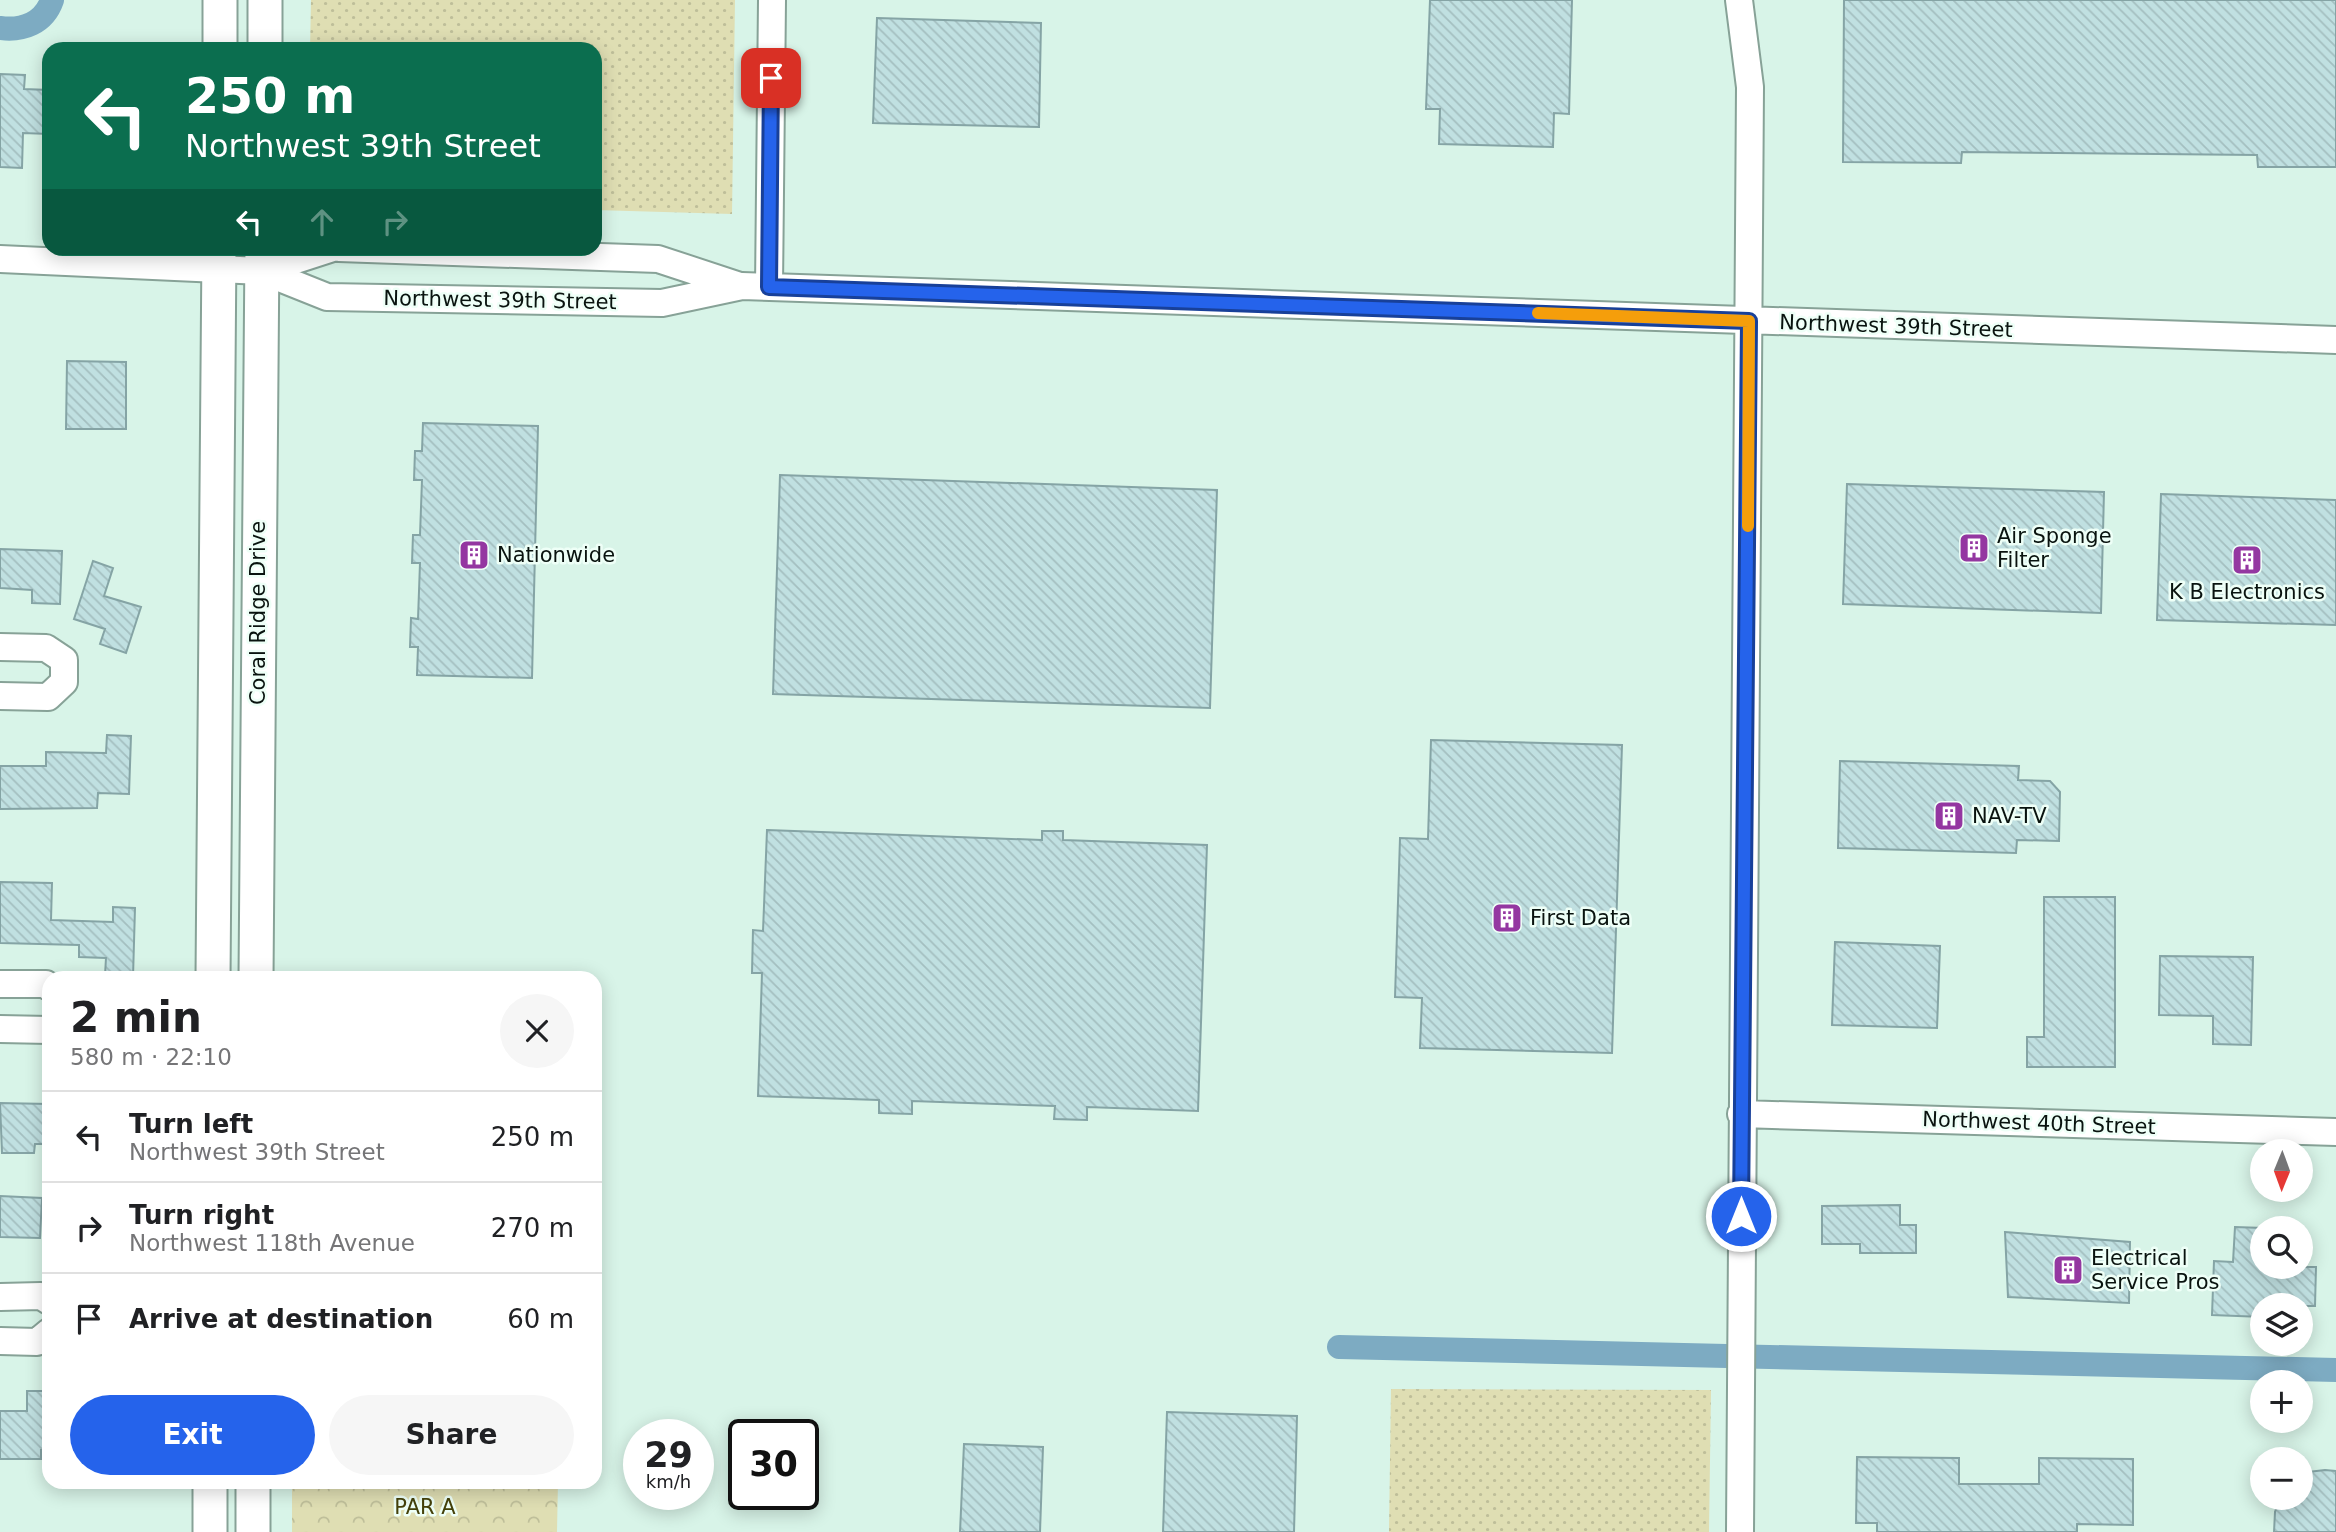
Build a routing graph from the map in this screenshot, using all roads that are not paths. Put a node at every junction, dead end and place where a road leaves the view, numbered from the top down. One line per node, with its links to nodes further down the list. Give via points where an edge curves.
1 (220, 0): 5 (main road)
2 (265, 0): 6 (main road)
3 (772, 0): 13 (street)
4 (1739, 0): 14 (street, via 1750,87)
5 (220, 42)
6 (265, 42)
7 (286, 256): 11 (street, Northwest 39th Street)
8 (571, 256): 12 (street, Northwest 39th Street, via 658,259)
9 (0, 259): 10 (street, Northwest 39th Street)
10 (218, 259): 11 (street, Northwest 39th Street); 18 (main road, Coral Ridge Drive)
11 (262, 260): 12 (street, Northwest 39th Street, via 327,297 662,303); 19 (main road, Coral Ridge Drive)
12 (742, 286): 13 (street, Northwest 39th Street)
13 (769, 287): 14 (street, Northwest 39th Street)
14 (1749, 321): 15 (street, Northwest 39th Street); 24 (street)
15 (2336, 340)
16 (0, 647): 17 (street, via 46,648 64,660 64,682 48,697)
17 (0, 696)
18 (214, 971)
19 (256, 971)
20 (0, 984): 21 (street)
21 (42, 984)
22 (0, 1029): 23 (street)
23 (42, 1030)
24 (1741, 1114): 25 (street, Northwest 40th Street); 34 (street)
25 (2336, 1132)
26 (0, 1297): 27 (street)
27 (42, 1297)
28 (42, 1338): 29 (street, via 37,1342)
29 (0, 1341)
30 (210, 1489): 32 (main road)
31 (253, 1489): 33 (main road)
32 (210, 1532)
33 (253, 1532)
34 (1740, 1532)

